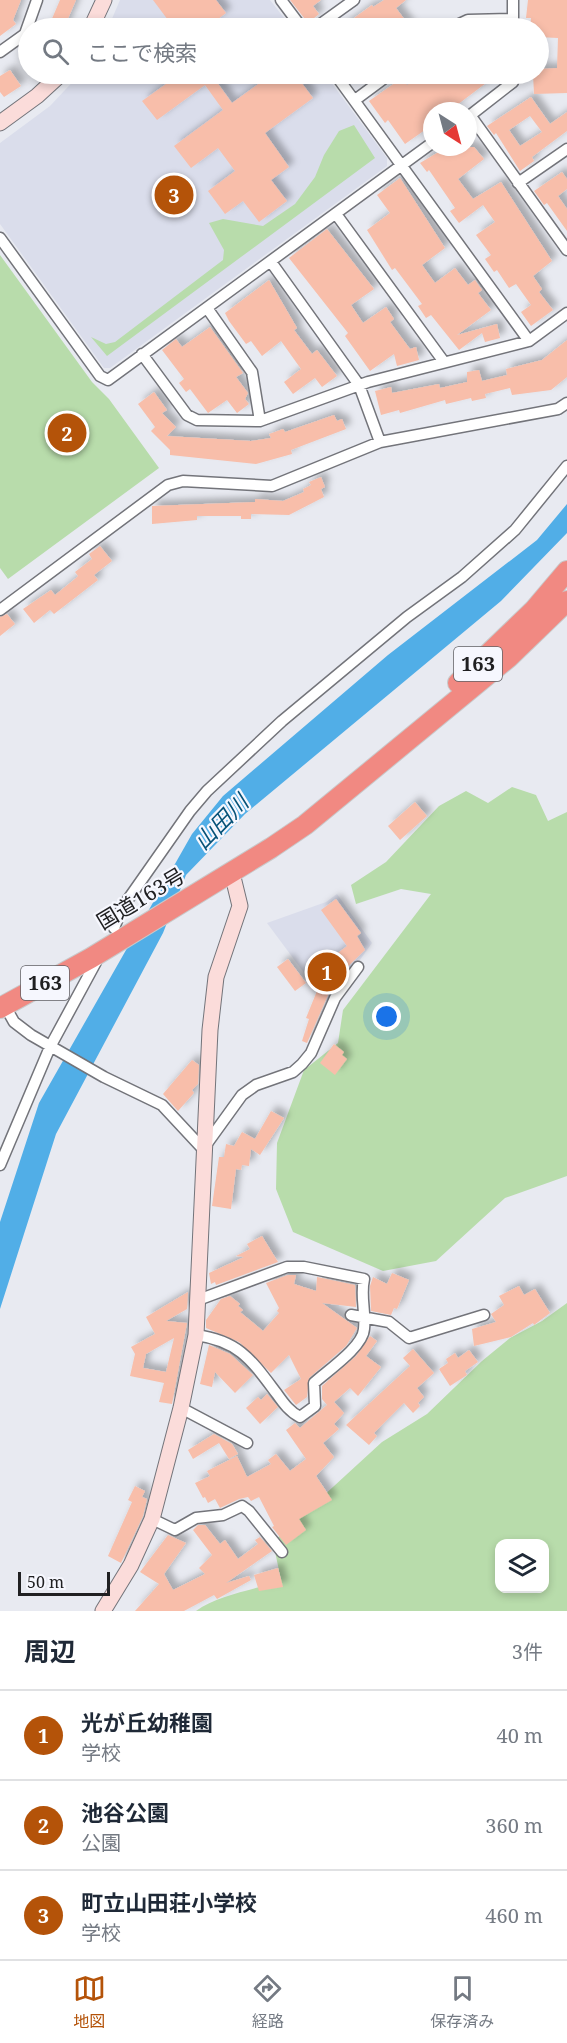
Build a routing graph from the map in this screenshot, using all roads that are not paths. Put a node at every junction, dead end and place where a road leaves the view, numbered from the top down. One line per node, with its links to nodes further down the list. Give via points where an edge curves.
1 (37, 0): 6 (street)
2 (104, 0): 7 (street)
3 (281, 0): 8 (street)
4 (354, 0): 9 (street)
5 (513, 0): 10 (street)
6 (31, 18)
7 (96, 18)
8 (294, 18)
9 (329, 18)
10 (513, 18)
11 (18, 39): 12 (street)
12 (0, 52)
13 (51, 84): 19 (street)
14 (342, 84): 17 (street)
15 (376, 84): 17 (street)
16 (510, 84): 18 (street)
17 (354, 100): 23 (street)
18 (477, 110)
19 (0, 123)
20 (477, 127): 24 (street)
21 (567, 148): 24 (street)
22 (423, 150): 23 (street)
23 (402, 165): 25 (street); 31 (street)
24 (518, 183): 27 (street)
25 (336, 214): 28 (street); 33 (street)
26 (0, 238): 32 (street, via 103,379 111,379)
27 (567, 250)
28 (271, 262): 29 (street); 34 (street)
29 (207, 308): 32 (street); 36 (street, via 252,372)
30 (567, 313): 31 (street)
31 (529, 341): 33 (street)
32 (142, 354): 36 (street, via 187,416 197,420)
33 (444, 362): 34 (street)
34 (359, 385): 36 (street); 37 (street)
35 (567, 403): 37 (street, via 558,409)
36 (260, 421)
37 (380, 442): 41 (street, via 272,486 183,481 168,485)
38 (567, 466): 44 (street, via 515,530 282,722 207,791 122,908)
39 (567, 571): 42 (highway, 国道163号 / 163, via 534,610)
40 (565, 608): 42 (highway, 国道163号 / 163)
41 (0, 610)
42 (387, 756): 43 (highway, 国道163号 / 163, via 305,825)
43 (231, 873): 44 (highway, 国道163号 / 163); 49 (street, via 240,906 216,977)
44 (112, 936): 47 (highway, 国道163号 / 163)
45 (96, 962): 48 (street)
46 (358, 967): 49 (street, via 335,998 311,1053 302,1064 242,1095)
47 (2, 1007): 48 (street, via 14,1022)
48 (53, 1048): 49 (street, via 162,1106); 50 (street)
49 (203, 1149): 51 (street)
50 (0, 1165)
51 (198, 1300): 54 (street, via 287,1267 304,1267 364,1279); 55 (street)
52 (351, 1315): 54 (street)
53 (484, 1315): 54 (street, via 410,1338 389,1322)
54 (363, 1316): 55 (street, via 364,1329 358,1345 314,1383 315,1406 300,1417 287,1409 243,1352 219,1338)
55 (196, 1335): 56 (street)
56 (181, 1408): 57 (street); 58 (street)
57 (247, 1443)
58 (152, 1519): 59 (street, via 175,1530 196,1518 223,1515 242,1506); 60 (street, via 131,1565)
59 (282, 1552)
60 (102, 1611)

